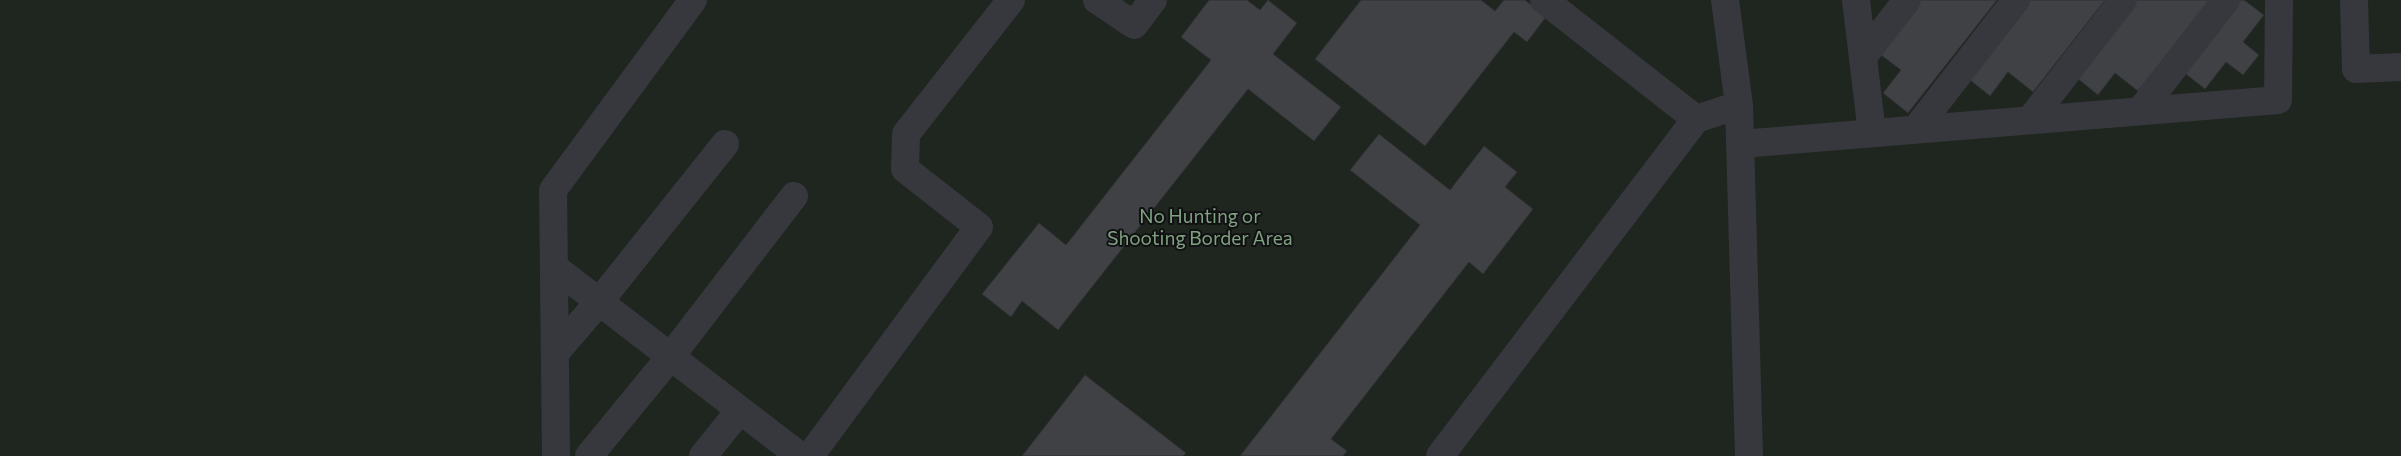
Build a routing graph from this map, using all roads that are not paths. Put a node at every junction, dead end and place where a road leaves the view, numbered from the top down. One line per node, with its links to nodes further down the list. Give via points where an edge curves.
1 (693, 0): 25 (lane, via 553,190)
2 (1011, 0): 33 (lane, via 906,134 905,169 979,227)
3 (1097, 0): 4 (lane, via 1134,25)
4 (1153, 0)
5 (1544, 0): 18 (lane)
6 (1725, 0): 16 (lane)
7 (1856, 0): 14 (lane)
8 (1907, 0): 14 (lane)
9 (2016, 0): 20 (lane)
10 (2123, 0): 19 (lane)
11 (2226, 0): 17 (lane)
12 (2279, 0): 17 (lane, via 2278,100)
13 (2354, 0): 15 (lane, via 2356,69)
14 (1863, 57): 21 (lane)
15 (2401, 67)
16 (1739, 105): 18 (lane); 23 (lane)
17 (2140, 111): 19 (lane)
18 (1696, 119): 34 (lane)
19 (2030, 120): 20 (lane)
20 (1916, 129): 21 (lane)
21 (1872, 133): 23 (lane)
22 (725, 144): 26 (lane)
23 (1741, 144): 35 (lane)
24 (794, 196): 28 (lane)
25 (554, 267): 26 (lane); 27 (lane)
26 (599, 302): 27 (lane); 28 (lane)
27 (555, 353): 30 (lane)
28 (670, 356): 29 (lane); 31 (lane)
29 (740, 410): 32 (lane); 33 (lane)
30 (556, 456)
31 (589, 456)
32 (703, 456)
33 (808, 456)
34 (1440, 456)
35 (1749, 456)

